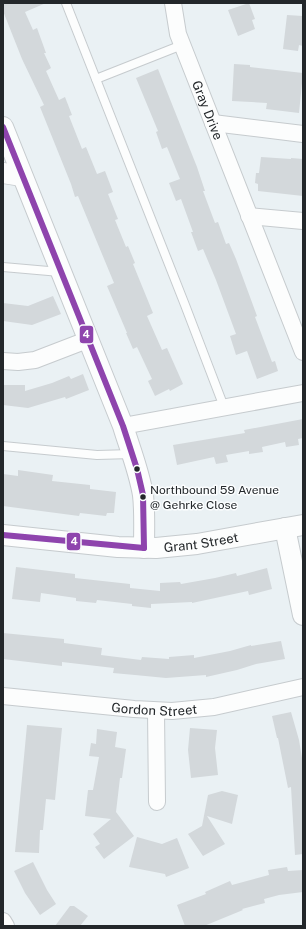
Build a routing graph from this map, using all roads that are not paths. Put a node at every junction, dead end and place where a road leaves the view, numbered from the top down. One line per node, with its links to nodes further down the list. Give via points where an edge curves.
1 (66, 3): 4 (lane)
2 (173, 3): 3 (street, Gray Drive)
3 (182, 45): 4 (lane); 5 (street, Gray Drive)
4 (96, 79): 17 (lane)
5 (213, 123): 7 (street); 9 (street, Gray Drive)
6 (3, 127): 8 (street)
7 (303, 134)
8 (13, 174): 12 (street)
9 (250, 216): 10 (street); 14 (street, Gray Drive)
10 (303, 221)
11 (3, 267): 12 (lane)
12 (61, 272): 13 (street)
13 (87, 340): 15 (street, via 35,360); 18 (street)
14 (303, 352)
15 (3, 361)
16 (303, 392): 17 (street)
17 (224, 407): 18 (street)
18 (123, 426): 20 (street)
19 (3, 446): 20 (lane, via 97,455)
20 (132, 454): 23 (street, via 143,497)
21 (294, 527): 23 (street, Grant Street, via 190,545); 24 (street)
22 (3, 535): 23 (street, Grant Street)
23 (144, 548)
24 (303, 614)
25 (303, 687): 27 (street, Gordon Street, via 214,707)
26 (3, 696): 27 (street, Gordon Street)
27 (156, 711): 28 (street)
28 (158, 802)
29 (3, 921): 30 (street)
30 (6, 926)

